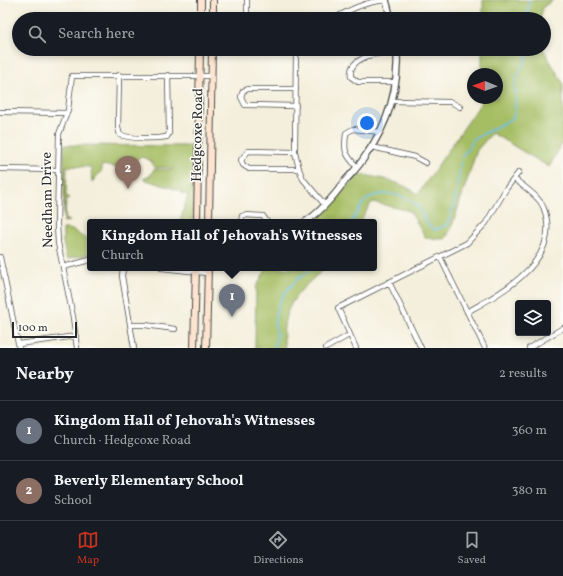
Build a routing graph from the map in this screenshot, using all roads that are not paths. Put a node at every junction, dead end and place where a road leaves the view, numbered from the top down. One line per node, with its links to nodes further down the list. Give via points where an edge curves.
1 (201, 0): 5 (main road)
2 (213, 0): 6 (main road)
3 (247, 0): 7 (street)
4 (386, 0): 8 (street, via 368,2); 9 (street)
5 (201, 12)
6 (213, 12)
7 (247, 12)
8 (345, 12)
9 (389, 12)
10 (200, 56): 17 (main road, Hedgcoxe Road)
11 (212, 56): 18 (main road, Hedgcoxe Road)
12 (296, 56): 20 (street)
13 (368, 56): 19 (street, via 352,65 350,69 354,81)
14 (397, 56): 19 (street)
15 (119, 75): 16 (street); 16 (street, via 118,128 120,135 128,137 167,137 170,122); 25 (street, Needham Drive, via 72,76)
16 (168, 75): 17 (street)
17 (200, 76): 18 (street); 37 (main road, Hedgcoxe Road)
18 (212, 76): 38 (main road, Hedgcoxe Road)
19 (396, 82): 21 (street)
20 (296, 89): 22 (street); 22 (street, via 248,89 241,97 245,106)
21 (392, 101): 23 (street, via 451,102); 26 (street)
22 (296, 106): 28 (street)
23 (460, 107)
24 (0, 112): 25 (street)
25 (67, 113): 33 (street, Needham Drive, via 59,134)
26 (380, 132): 27 (street); 30 (street, via 353,129 346,132 345,154)
27 (372, 147): 29 (street, via 415,157); 30 (street)
28 (295, 152): 32 (street); 32 (street, via 248,151 241,160 249,169)
29 (426, 163)
30 (357, 167): 36 (street)
31 (0, 169): 33 (street)
32 (299, 169): 36 (street, via 309,188)
33 (58, 170): 45 (street, Needham Drive, via 58,243)
34 (519, 172): 35 (street)
35 (514, 179): 43 (street, via 477,234 467,243); 50 (street, via 539,199 546,218 548,239 538,261 495,298)
36 (325, 205): 41 (street)
37 (197, 219)
38 (209, 219)
39 (242, 219): 40 (street, via 246,215 263,216)
40 (265, 219)
41 (309, 219)
42 (0, 257): 56 (street)
43 (440, 257): 49 (street); 50 (street)
44 (87, 261): 45 (street)
45 (63, 267): 55 (street, Needham Drive)
46 (123, 271): 51 (street)
47 (196, 271): 59 (main road)
48 (208, 271): 60 (main road)
49 (389, 282): 54 (street, via 338,308); 63 (street)
50 (467, 312): 64 (street)
51 (132, 325): 53 (street, via 146,324); 58 (street)
52 (563, 328): 65 (street)
53 (176, 329)
54 (349, 335): 61 (street); 62 (street)
55 (76, 336): 56 (street); 57 (street, Needham Drive)
56 (19, 346)
57 (77, 348)
58 (134, 348)
59 (194, 348)
60 (206, 348)
61 (326, 348)
62 (356, 348)
63 (421, 348)
64 (484, 348)
65 (529, 348)

